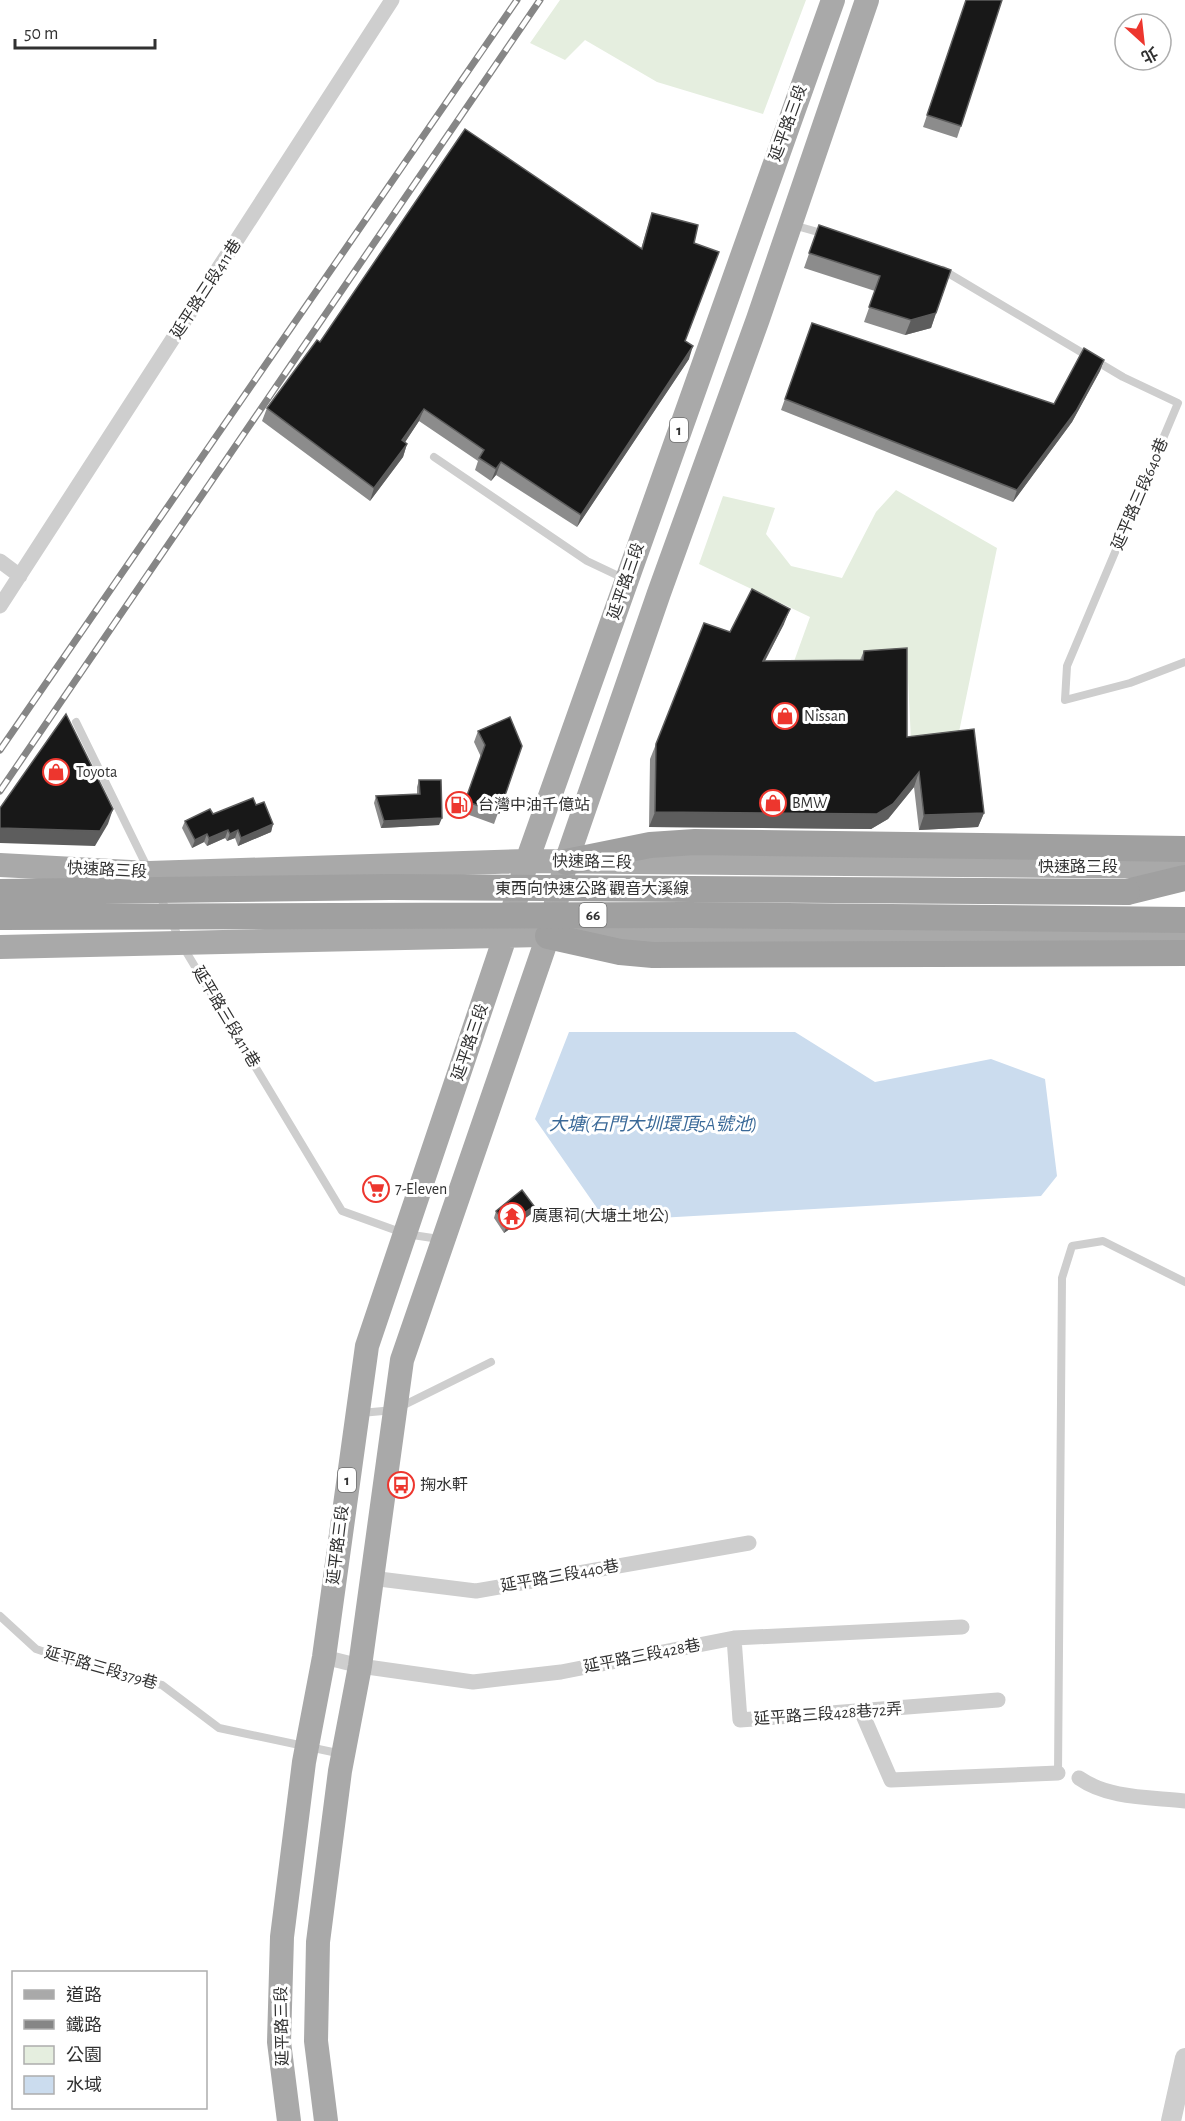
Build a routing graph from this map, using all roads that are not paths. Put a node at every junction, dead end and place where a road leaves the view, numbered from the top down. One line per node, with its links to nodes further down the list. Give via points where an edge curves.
1 (392, 0): 11 (street, 延平路三段411巷)
2 (833, 0): 7 (main road, 延平路三段 / 1)
3 (867, 0): 4 (main road, 延平路三段 / 1)
4 (791, 224): 5 (lane); 8 (main road, 延平路三段 / 1)
5 (835, 237)
6 (934, 268): 15 (lane, 延平路三段640巷, via 1123,377 1178,404 1067,666 1065,700 1130,683)
7 (723, 306): 8 (main road); 12 (main road, 延平路三段 / 1)
8 (758, 319): 13 (main road, 延平路三段 / 1)
9 (434, 457): 12 (lane, via 587,561)
10 (0, 561): 11 (street)
11 (20, 576): 14 (street, 延平路三段411巷)
12 (626, 579): 13 (main road); 18 (main road, 延平路三段 / 1)
13 (658, 593): 19 (main road, 延平路三段 / 1)
14 (0, 606)
15 (1185, 662)
16 (76, 722): 23 (lane, 延平路三段411巷)
17 (1185, 849): 19 (highway, via 650,845)
18 (527, 861): 19 (main road, 快速路三段); 22 (main road, 快速路三段); 31 (main road, 延平路三段 / 1)
19 (566, 862): 21 (main road, 快速路三段); 30 (main road, 延平路三段 / 1)
20 (0, 865): 23 (main road, 快速路三段)
21 (1185, 867)
22 (323, 868): 23 (main road, 快速路三段); 33 (street)
23 (149, 873): 34 (lane, 延平路三段411巷)
24 (1185, 878): 27 (highway)
25 (1185, 891): 27 (highway, 東西向快速公路 觀音大溪線 / 66)
26 (0, 892): 27 (highway, 東西向快速公路 觀音大溪線 / 66, bridge, via 390,887)
27 (1127, 892)
28 (0, 917): 29 (highway, 東西向快速公路 觀音大溪線 / 66, bridge, via 700,915)
29 (1185, 920)
30 (548, 936): 31 (main road, 66); 32 (main road, 66); 36 (highway, via 653,955); 38 (main road, 延平路三段 / 1)
31 (505, 937): 33 (main road, 66); 37 (main road, 延平路三段 / 1)
32 (1185, 937)
33 (314, 942): 34 (main road, 66)
34 (182, 945): 35 (main road, 66); 37 (lane, 延平路三段411巷, via 342,1211)
35 (0, 947)
36 (1185, 953)
37 (406, 1234): 38 (lane, 延平路三段411巷); 42 (main road, 延平路三段 / 1, via 367,1346)
38 (443, 1240): 41 (main road, 延平路三段 / 1, via 402,1360)
39 (1185, 1282): 54 (lane, via 1103,1241 1072,1246 1062,1278)
40 (491, 1362): 41 (lane)
41 (394, 1410): 42 (lane); 44 (main road, 延平路三段 / 1)
42 (357, 1413): 48 (main road, 延平路三段 / 1)
43 (749, 1543): 44 (street, 延平路三段440巷, via 476,1591)
44 (371, 1578): 49 (main road, 延平路三段 / 1)
45 (0, 1616): 52 (lane, 延平路三段379巷, via 36,1649 110,1674 162,1685 219,1728)
46 (962, 1628): 47 (street, 延平路三段428巷)
47 (734, 1638): 49 (street, 延平路三段428巷, via 561,1672 473,1682); 51 (street, 延平路三段428巷72弄, via 740,1720)
48 (324, 1657): 49 (street, 延平路三段428巷); 52 (main road, 延平路三段 / 1)
49 (360, 1666): 53 (main road, 延平路三段 / 1)
50 (998, 1700): 51 (street, 延平路三段428巷72弄)
51 (862, 1713): 54 (street, via 891,1780)
52 (307, 1748): 53 (lane, 延平路三段379巷); 58 (main road, 延平路三段 / 1, via 282,1937 279,2042)
53 (343, 1754): 59 (main road, 延平路三段 / 1, via 318,1942 316,2041)
54 (1058, 1773)
55 (1079, 1778): 56 (street, via 1119,1794)
56 (1185, 1801)
57 (1185, 2058): 60 (street)
58 (289, 2121)
59 (326, 2121)
60 (1172, 2121)

